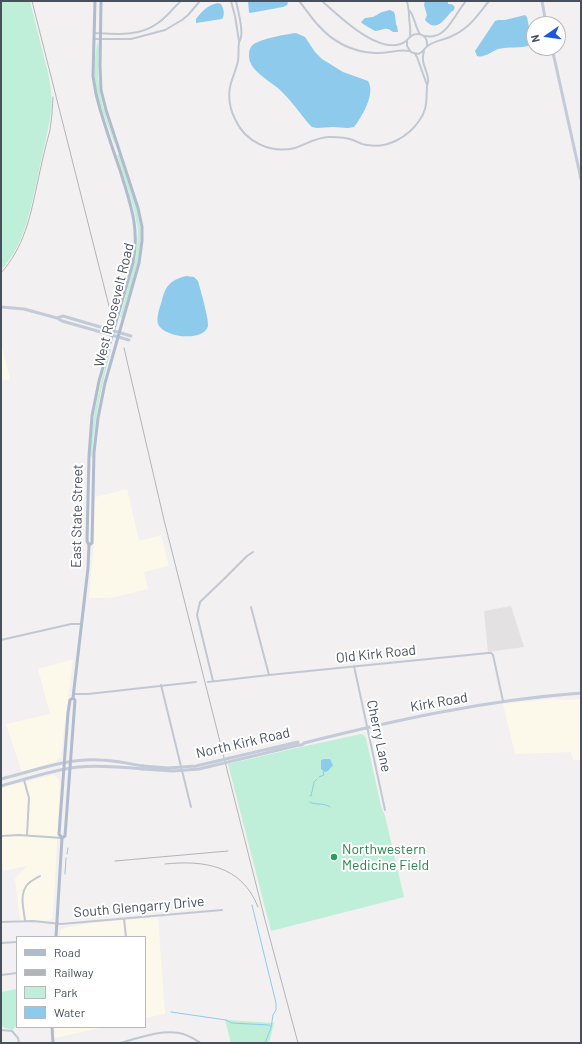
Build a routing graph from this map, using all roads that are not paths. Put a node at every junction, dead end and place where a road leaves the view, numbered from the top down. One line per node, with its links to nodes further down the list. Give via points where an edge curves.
1 (95, 1): 15 (main road, West Roosevelt Road)
2 (101, 1): 16 (main road, West Roosevelt Road)
3 (181, 1): 16 (street, via 148,29 126,34)
4 (200, 1): 21 (street, via 182,20 165,30 131,39)
5 (231, 1): 23 (street)
6 (236, 1): 23 (street, via 241,30)
7 (299, 1): 26 (street, via 325,32 348,47 377,53 404,50)
8 (322, 1): 22 (street, via 356,31 368,38 394,45)
9 (407, 1): 13 (street)
10 (466, 1): 19 (street, via 443,31 434,36)
11 (489, 1): 24 (street, via 464,29 452,37)
12 (542, 1): 14 (street)
13 (409, 10): 17 (street); 18 (street)
14 (545, 16)
15 (94, 33): 16 (street); 20 (main road, West Roosevelt Road)
16 (100, 34): 21 (main road, West Roosevelt Road)
17 (420, 34): 18 (street); 19 (street)
18 (410, 36): 22 (street)
19 (424, 36): 24 (street)
20 (94, 39): 21 (street); 35 (main road, West Roosevelt Road, via 93,72 96,98 132,209 136,231 133,262)
21 (100, 39): 36 (main road, West Roosevelt Road, via 102,95 137,202 142,227 140,257)
22 (407, 40): 26 (street)
23 (239, 42): 29 (street, via 238,60 230,87 232,112 238,126 247,137 274,150 296,148 316,139 328,137 346,138 368,146 379,146 400,139 412,130 425,111 428,101)
24 (427, 46): 25 (street)
25 (424, 51): 27 (street); 29 (street)
26 (411, 52): 27 (street)
27 (414, 53): 29 (street)
28 (554, 56): 30 (street)
29 (427, 86)
30 (581, 179)
31 (1, 307): 32 (street, via 24,309)
32 (57, 318): 35 (street, via 63,316); 37 (street)
33 (1, 319): 34 (street)
34 (1, 327)
35 (113, 331): 36 (street); 37 (main road, West Roosevelt Road)
36 (120, 332): 38 (street); 39 (main road, West Roosevelt Road)
37 (112, 336): 39 (street); 41 (main road, East State Street, via 97,390 91,426 87,541)
38 (131, 336)
39 (118, 337): 40 (street); 41 (main road, West Roosevelt Road, via 105,383 97,426 92,542)
40 (129, 340)
41 (89, 545): 44 (main road, East State Street)
42 (253, 552): 48 (street, via 200,602 197,615)
43 (251, 607): 47 (street)
44 (81, 624): 45 (street); 53 (main road, East State Street)
45 (1, 640)
46 (354, 666): 47 (street, Old Kirk Road); 54 (street, Old Kirk Road, via 491,653 494,655); 55 (street, Cherry Lane)
47 (269, 674): 48 (street, Old Kirk Road)
48 (213, 681): 50 (street, Old Kirk Road)
49 (196, 682): 51 (street)
50 (208, 682)
51 (161, 686): 53 (street); 65 (street)
52 (581, 693): 54 (street, Kirk Road)
53 (73, 696): 57 (main road, East State Street, via 75,700); 58 (main road, East State Street, via 70,700)
54 (503, 701): 55 (street, Kirk Road)
55 (367, 727): 56 (street, Kirk Road); 66 (street, Cherry Lane)
56 (304, 742): 60 (street, North Kirk Road, bridge, via 196,766)
57 (71, 761): 58 (street, North Kirk Road); 59 (main road, East State Street); 60 (street, North Kirk Road, via 103,760)
58 (64, 763): 61 (main road, East State Street); 62 (street, North Kirk Road)
59 (70, 768): 60 (street, North Kirk Road); 61 (street, North Kirk Road); 69 (main road, East State Street, via 65,836)
60 (143, 768)
61 (64, 770): 63 (street, North Kirk Road); 69 (main road, East State Street, via 59,834)
62 (1, 779)
63 (24, 780): 64 (street, North Kirk Road); 67 (street, via 29,798)
64 (1, 786)
65 (191, 807)
66 (385, 810)
67 (27, 835): 68 (street); 69 (street)
68 (1, 836)
69 (62, 838): 75 (main road, East State Street)
70 (40, 876): 73 (street, via 31,881 23,892)
71 (222, 910): 72 (street, South Glengarry Drive)
72 (124, 919): 75 (street, South Glengarry Drive); 77 (street)
73 (25, 921): 74 (street, South Glengarry Drive); 75 (street, South Glengarry Drive)
74 (1, 922)
75 (56, 924): 76 (main road, East State Street)
76 (56, 936)
77 (126, 936)
78 (16, 942): 79 (street)
79 (1, 943)
80 (16, 973): 81 (street)
81 (1, 975)
82 (52, 1028): 85 (main road)
83 (1, 1030): 84 (street, via 12,1031)
84 (19, 1043)
85 (53, 1043)
86 (120, 1043): 87 (street, via 165,1033 179,1033)
87 (201, 1043)

